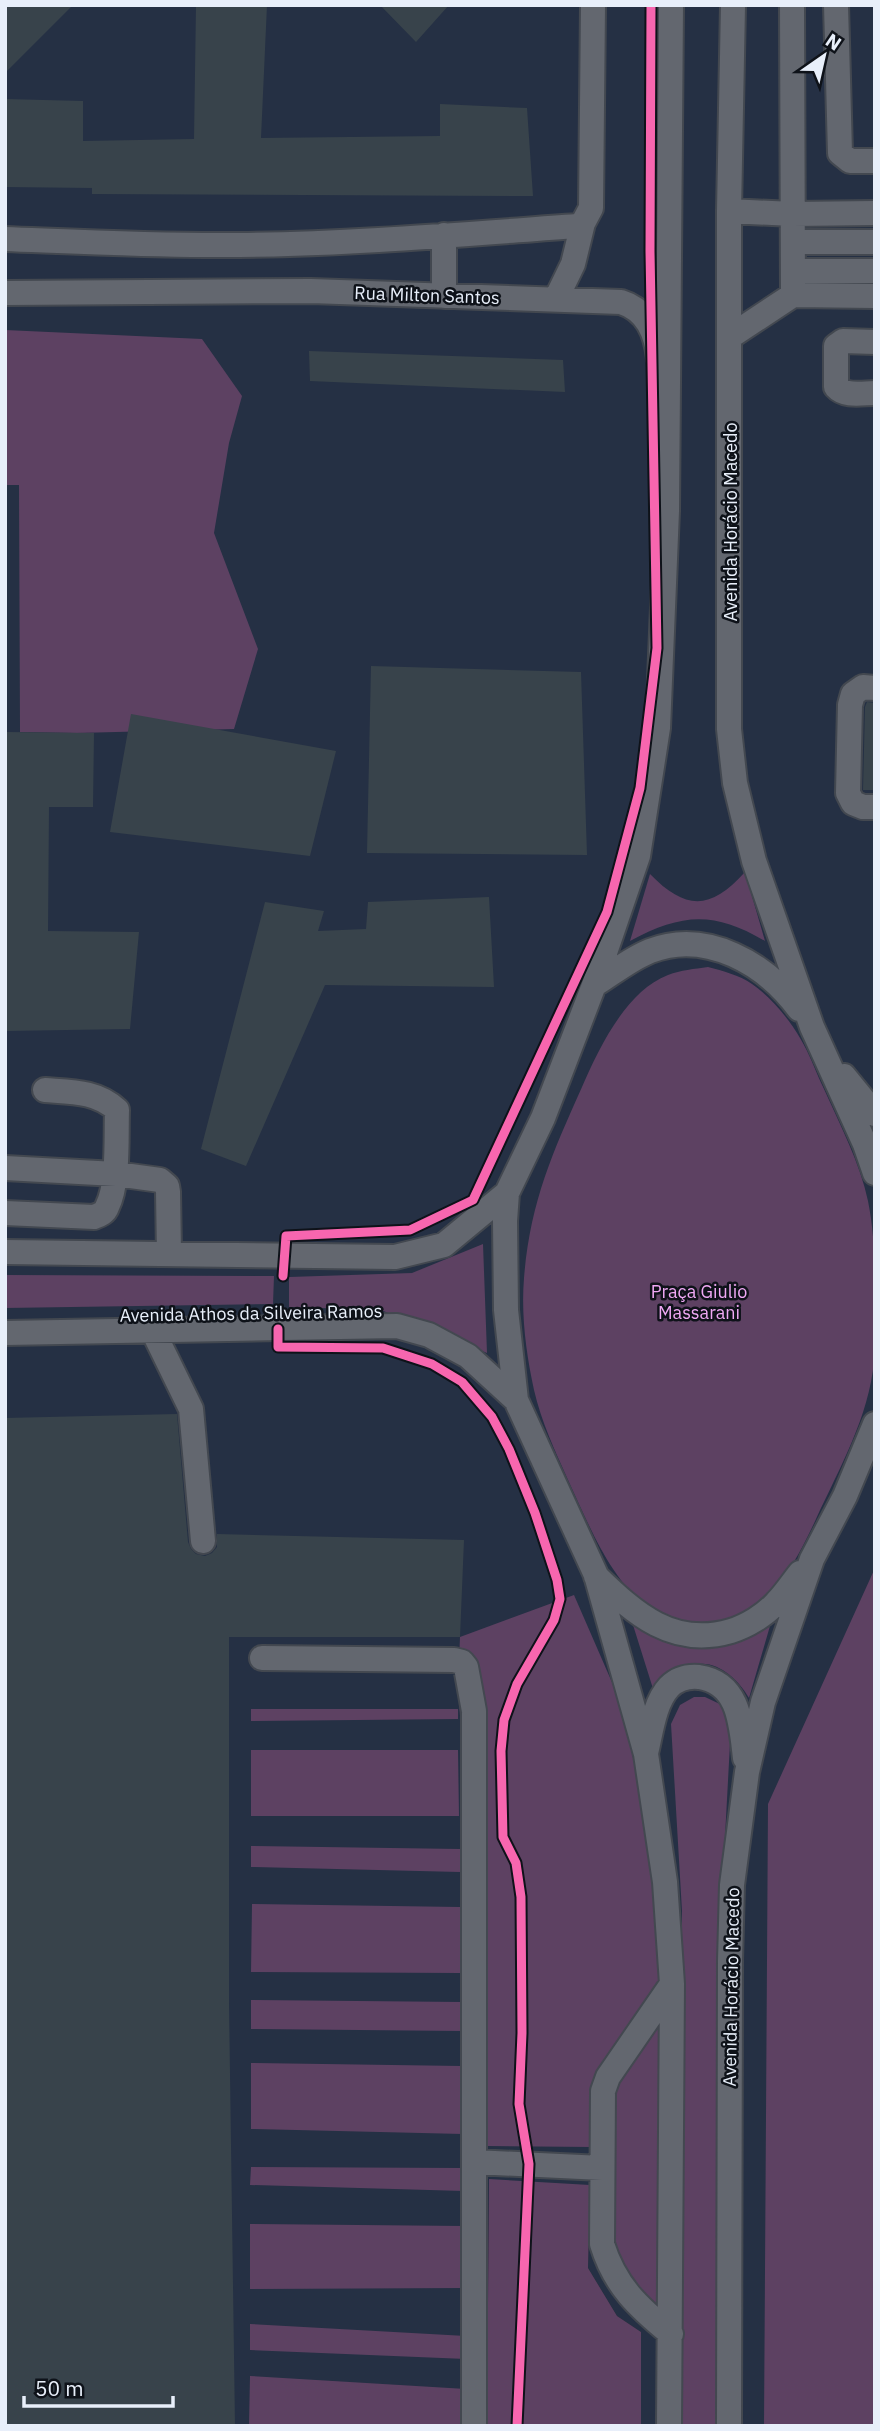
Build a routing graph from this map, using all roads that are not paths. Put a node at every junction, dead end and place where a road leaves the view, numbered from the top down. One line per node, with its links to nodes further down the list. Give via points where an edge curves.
1 (593, 5): 10 (street, via 591,208)
2 (671, 5): 24 (street)
3 (733, 5): 7 (street, Avenida Horácio Macedo)
4 (792, 5): 9 (street)
5 (835, 5): 6 (street, via 840,153 850,161)
6 (875, 161)
7 (729, 211): 9 (street); 21 (street, Avenida Horácio Macedo)
8 (875, 213): 9 (street)
9 (793, 214): 13 (street)
10 (583, 223): 11 (street); 20 (street, via 573,264)
11 (444, 235): 12 (street, via 239,245); 18 (street)
12 (5, 239)
13 (793, 242): 14 (street); 16 (street)
14 (875, 242)
15 (875, 271): 16 (street)
16 (793, 283): 19 (street); 21 (street)
17 (5, 293): 18 (street, Rua Milton Santos, via 311,291)
18 (444, 296): 20 (street, Rua Milton Santos)
19 (875, 296)
20 (556, 299): 24 (street, Rua Milton Santos, via 621,302 635,308 652,327 660,360 658,452)
21 (731, 336): 28 (street, Avenida Horácio Macedo, via 730,742 735,783 754,861)
22 (875, 341): 23 (street, via 842,341 836,346 839,391)
23 (875, 393)
24 (667, 511): 27 (street, via 658,728 638,856)
25 (875, 688): 26 (street, via 853,694 850,705 848,793 853,803)
26 (875, 807)
27 (594, 985): 28 (street, via 651,951 675,944 710,946 739,956 769,976 786,992); 34 (street, via 543,1118)
28 (817, 1038): 30 (street); 32 (street)
29 (45, 1090): 33 (street, via 94,1095 117,1110)
30 (875, 1114)
31 (5, 1168): 33 (street)
32 (875, 1173)
33 (116, 1174): 35 (street, via 108,1207 94,1217); 37 (street, via 160,1180 166,1186)
34 (507, 1193): 37 (street, via 444,1245 405,1255); 40 (street, via 506,1310)
35 (5, 1213)
36 (5, 1252): 37 (street)
37 (169, 1254)
38 (153, 1331): 39 (street, Avenida Athos da Silveira Ramos); 40 (street, Avenida Athos da Silveira Ramos, via 397,1326 429,1335 468,1356); 44 (street, via 191,1409)
39 (5, 1333)
40 (516, 1400): 46 (street)
41 (875, 1424): 43 (street)
42 (875, 1460): 43 (street)
43 (845, 1496): 45 (street)
44 (202, 1541)
45 (811, 1559): 46 (street, via 775,1604 744,1627 714,1636 684,1636 652,1623); 49 (street, Avenida Horácio Macedo, via 763,1702)
46 (596, 1575): 48 (street)
47 (262, 1658): 51 (street, via 454,1660 466,1667 474,1711)
48 (646, 1754): 49 (street, via 668,1688 680,1679 696,1677 712,1680 735,1702); 50 (street, via 665,1882)
49 (747, 1772): 56 (street, Avenida Horácio Macedo, via 732,1885 729,1985)
50 (672, 1984): 52 (street, via 605,2084); 53 (street)
51 (474, 2162): 52 (street); 54 (street)
52 (602, 2168): 53 (street, via 601,2244 606,2260 639,2308)
53 (671, 2334): 55 (street)
54 (474, 2426)
55 (670, 2426)
56 (730, 2426)

